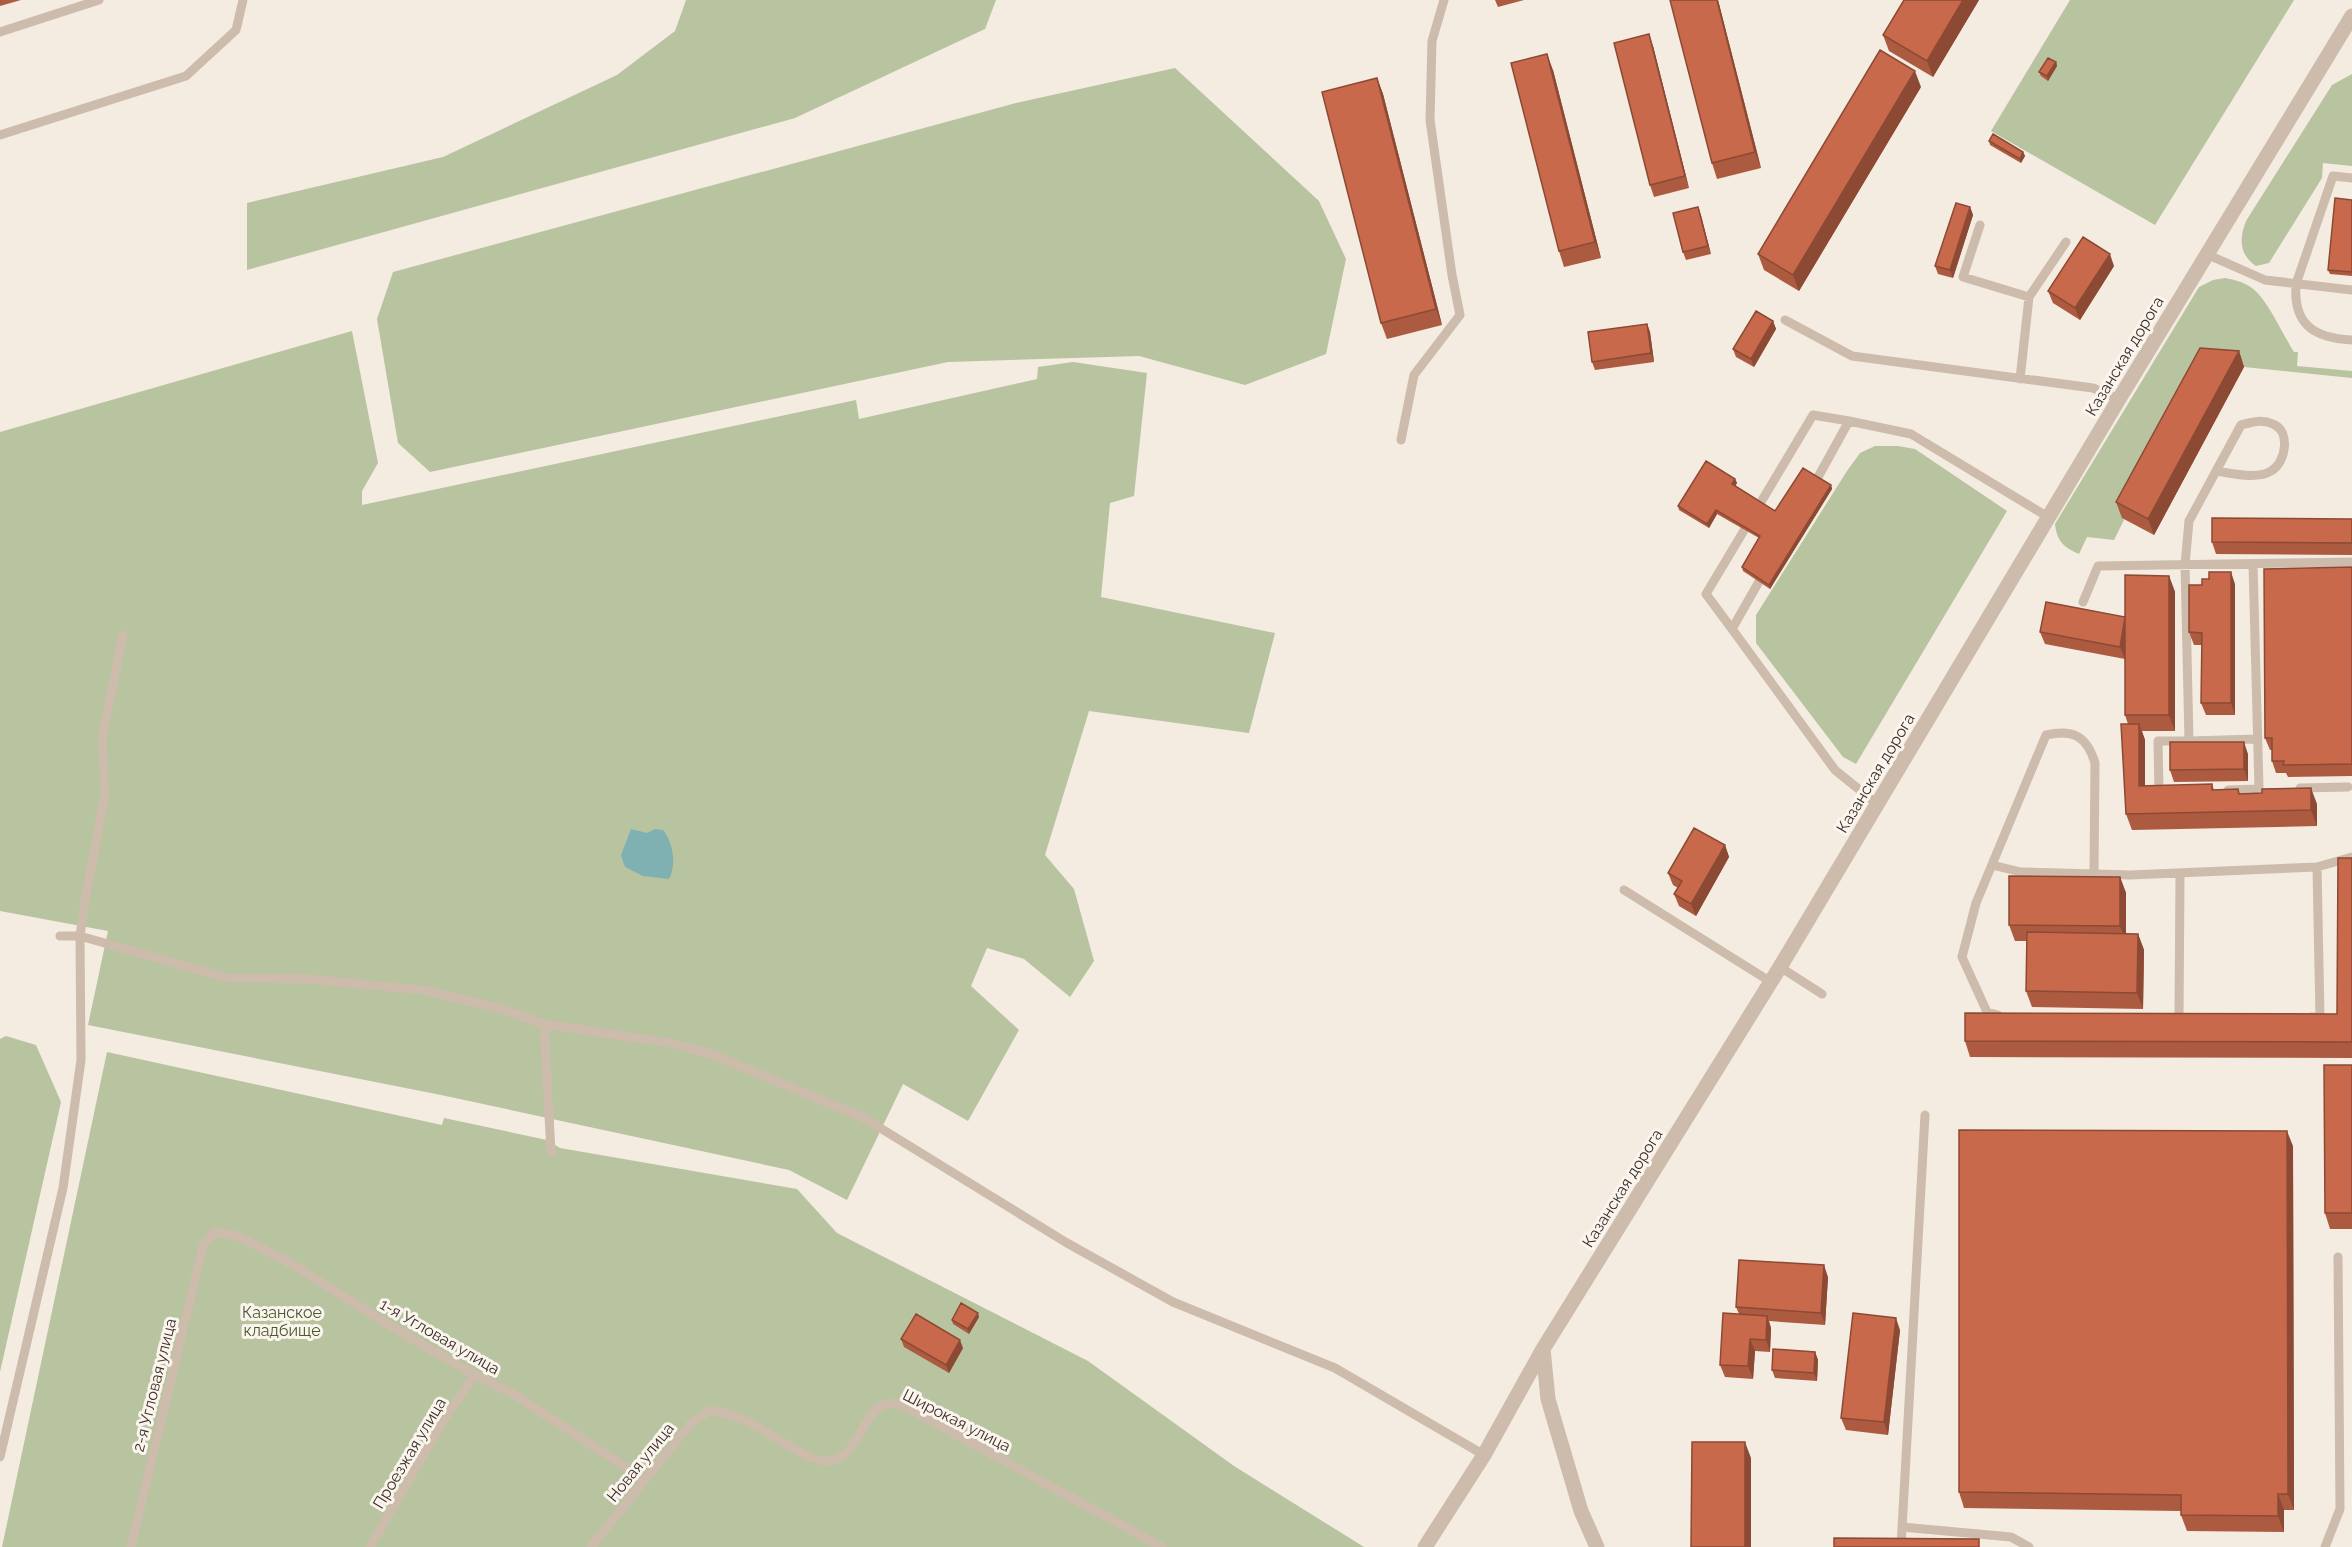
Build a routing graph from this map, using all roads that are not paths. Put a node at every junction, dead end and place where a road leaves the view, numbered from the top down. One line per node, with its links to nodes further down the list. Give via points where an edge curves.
1 (99, 0): 5 (lane)
2 (243, 0): 6 (lane, via 236,30 186,76)
3 (1444, 0): 19 (lane, via 1432,41 1430,120 1460,315 1414,375)
4 (2352, 16): 10 (street, Казанская дорога)
5 (0, 32)
6 (0, 135)
7 (2352, 178): 11 (lane, via 2333,176)
8 (1980, 225): 13 (lane, via 1963,278)
9 (2066, 242): 13 (lane)
10 (2206, 254): 11 (lane, via 2265,280); 17 (street, Казанская дорога)
11 (2296, 284): 12 (lane); 15 (lane, via 2296,308 2309,328)
12 (2352, 290)
13 (2029, 297): 16 (lane)
14 (1785, 320): 16 (lane, via 1852,356)
15 (2352, 340)
16 (2020, 379): 17 (lane, via 2093,388)
17 (2119, 399): 22 (street, Казанская дорога)
18 (1849, 421): 21 (lane); 22 (lane, via 1911,434); 28 (lane, via 1813,415 1706,594)
19 (1401, 440)
20 (2216, 471): 20 (lane, via 2241,425 2258,421 2275,424 2282,433 2282,460 2271,472 2251,475); 25 (lane, via 2189,521)
21 (1808, 494)
22 (2049, 517): 38 (street, Казанская дорога)
23 (2352, 562): 24 (lane)
24 (2253, 564): 25 (lane); 30 (lane)
25 (2185, 565): 27 (lane, via 2098,566); 31 (lane)
26 (1767, 567): 28 (lane)
27 (2083, 602)
28 (1732, 629): 38 (lane, via 1835,770)
29 (123, 635): 46 (lane, via 102,738 105,793)
30 (2257, 739): 31 (lane); 33 (lane)
31 (2189, 741): 37 (lane, via 2158,741 2159,792)
32 (2348, 787): 35 (lane)
33 (2259, 789): 34 (lane); 36 (lane)
34 (2270, 789)
35 (2292, 789)
36 (2214, 790)
37 (2170, 791)
38 (1877, 804): 47 (street, Казанская дорога)
39 (2352, 857): 41 (lane)
40 (1992, 865): 43 (lane, via 2021,872); 43 (lane, via 2046,735 2062,732 2080,737 2091,747 2096,763); 50 (lane, via 1976,903 1962,957 1987,1012)
41 (2317, 867): 42 (lane); 54 (lane, via 2320,1017)
42 (2180, 873): 43 (lane); 52 (lane)
43 (2094, 874)
44 (1624, 890): 48 (lane)
45 (60, 936): 46 (lane)
46 (80, 936): 55 (lane, via 227,978 424,990 499,1008); 64 (lane, via 81,1059 64,1176)
47 (1780, 967): 48 (street, Казанская дорога); 49 (lane)
48 (1771, 982): 60 (street, Казанская дорога)
49 (1822, 994)
50 (2009, 1016)
51 (2167, 1016): 52 (lane)
52 (2179, 1017): 53 (lane)
53 (2190, 1017)
54 (2296, 1017)
55 (543, 1024): 57 (lane); 63 (lane, via 671,1043 714,1055 864,1118 1067,1243 1173,1302 1335,1368)
56 (1925, 1115): 66 (lane)
57 (551, 1152)
58 (214, 1232): 61 (lane, 1-я Угловая улица, via 238,1236 292,1264); 67 (lane, 2-я Угловая улица, via 203,1246)
59 (2338, 1257): 75 (lane, via 2340,1509)
60 (1543, 1349): 63 (street, Казанская дорога); 72 (street, via 1548,1399 1581,1511)
61 (475, 1375): 65 (lane, 1-я Угловая улица, via 512,1393); 68 (lane, Проезжая улица, via 443,1421)
62 (721, 1411): 65 (lane, Новая улица, via 709,1411 691,1423); 70 (lane, Широкая улица, via 809,1457 827,1461 839,1459 849,1450 883,1404 902,1405)
63 (1484, 1455): 71 (street, Казанская дорога)
64 (0, 1458)
65 (644, 1479): 69 (lane, Новая улица)
66 (1902, 1527): 73 (lane); 74 (lane, via 2011,1537)
67 (131, 1547)
68 (370, 1547)
69 (591, 1547)
70 (1162, 1547)
71 (1425, 1547)
72 (1597, 1547)
73 (1901, 1547)
74 (2029, 1547)
75 (2325, 1547)

